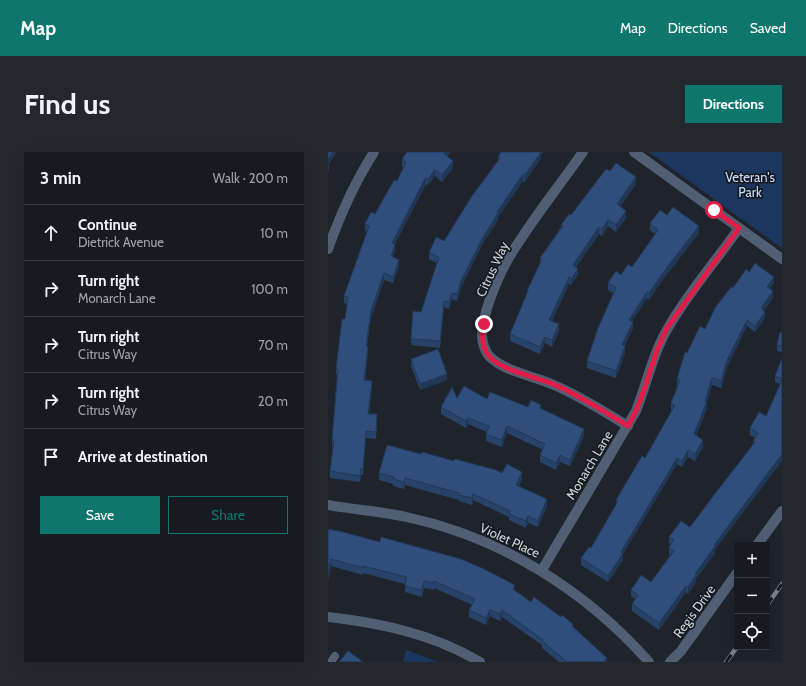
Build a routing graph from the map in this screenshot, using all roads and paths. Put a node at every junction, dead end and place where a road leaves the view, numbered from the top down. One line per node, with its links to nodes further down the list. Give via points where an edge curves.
1 (374, 152): 5 (street, via 348,200)
2 (584, 152): 7 (street, Citrus Way, via 507,261 488,308 482,336 484,348 496,362 573,394)
3 (634, 152): 4 (street)
4 (739, 228): 6 (street); 7 (street, Monarch Lane, via 667,328 639,404)
5 (328, 249)
6 (782, 259)
7 (628, 426): 11 (street, Monarch Lane)
8 (328, 505): 11 (street, Violet Place, via 406,517 436,525 492,544)
9 (782, 511): 10 (street)
10 (759, 542)
11 (542, 570): 15 (street, Violet Place, via 587,602)
12 (734, 577): 16 (street, Regis Drive, via 681,651)
13 (328, 617): 14 (street, via 384,625 413,633 437,641)
14 (480, 662)
15 (649, 662)
16 (670, 662)

